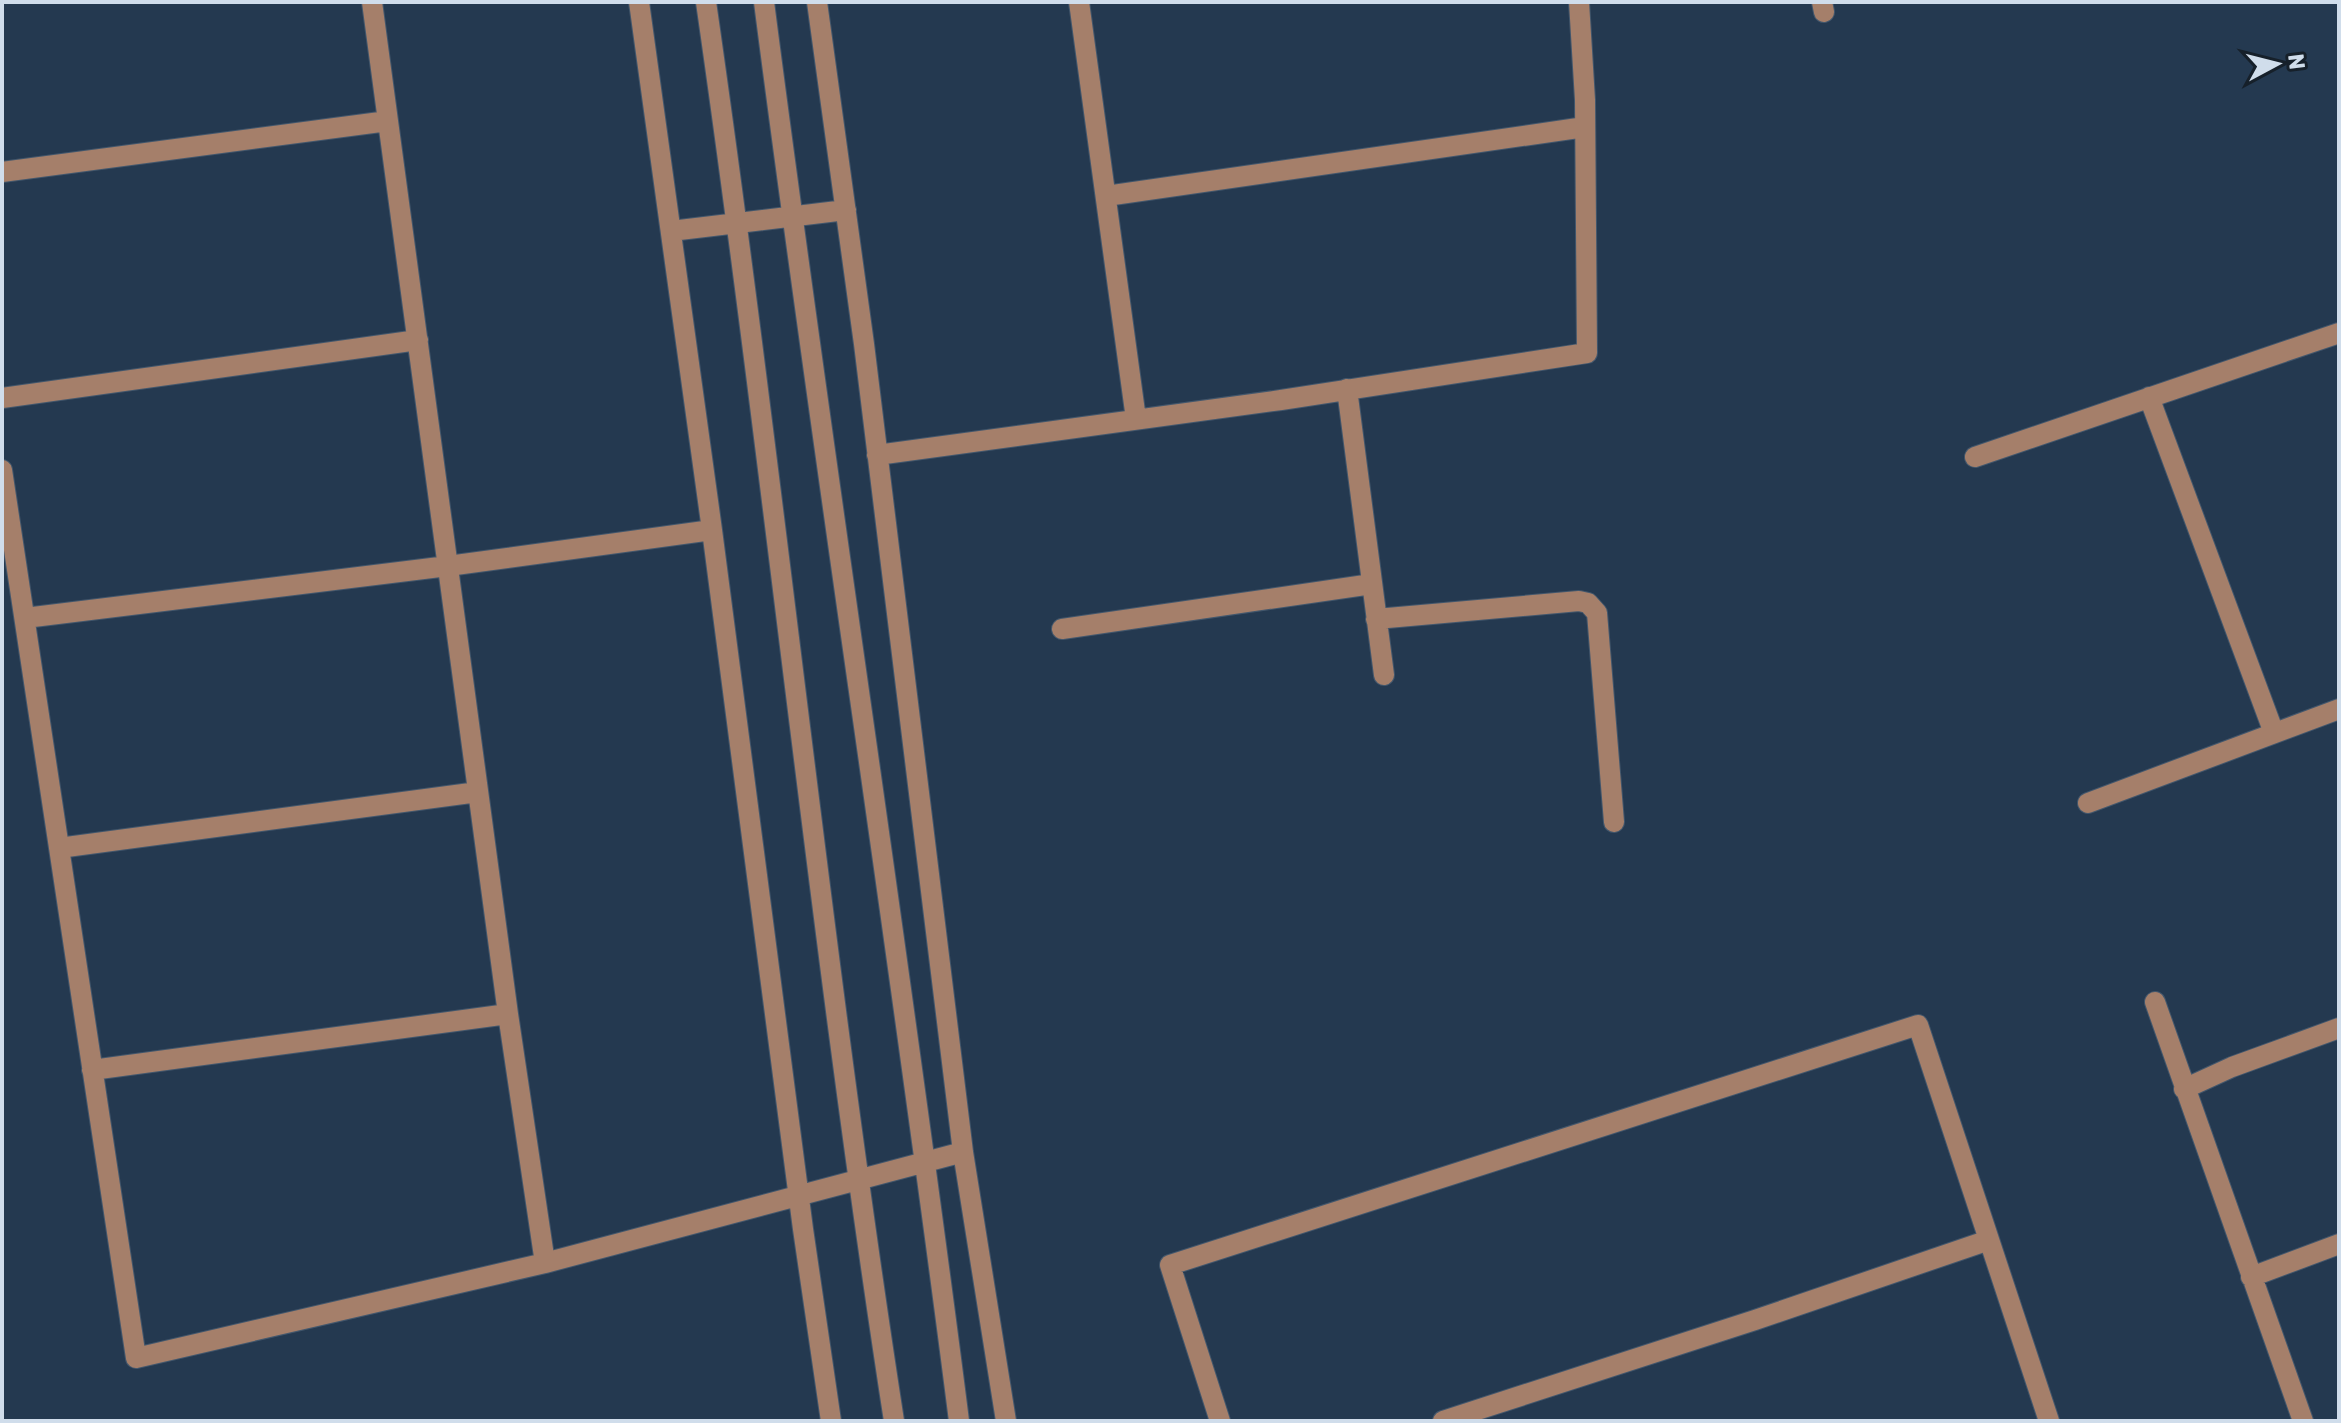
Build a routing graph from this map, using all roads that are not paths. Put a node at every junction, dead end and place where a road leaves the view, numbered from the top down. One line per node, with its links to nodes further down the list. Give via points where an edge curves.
1 (372, 2): 8 (street)
2 (639, 2): 15 (street)
3 (706, 2): 14 (street)
4 (764, 2): 13 (street)
5 (817, 2): 12 (street)
6 (1079, 2): 11 (street)
7 (1579, 2): 9 (street)
8 (388, 121): 10 (street); 17 (street)
9 (1585, 127): 11 (street); 18 (street, via 1587,353)
10 (2, 172)
11 (1106, 196): 21 (street)
12 (846, 210): 13 (street); 22 (street)
13 (791, 215): 14 (street); 44 (street)
14 (738, 222): 15 (street); 45 (street)
15 (671, 231): 25 (street)
16 (2339, 333): 19 (street)
17 (418, 340): 20 (street); 26 (street)
18 (1347, 389): 21 (street); 27 (street)
19 (2149, 397): 23 (street); 33 (street)
20 (2, 398)
21 (1136, 419): 22 (street)
22 (877, 455): 43 (street)
23 (1975, 457)
24 (2, 470): 28 (street)
25 (712, 530): 26 (street); 46 (street)
26 (448, 566): 28 (street); 34 (street)
27 (1372, 584): 29 (street); 30 (street)
28 (25, 618): 37 (street)
29 (1376, 619): 31 (street); 36 (street, via 1588,603 1597,613)
30 (1062, 629)
31 (1384, 675)
32 (2339, 709): 33 (street)
33 (2274, 733): 35 (street)
34 (478, 792): 37 (street); 39 (street)
35 (2088, 803)
36 (1614, 822)
37 (59, 848): 41 (street)
38 (2155, 1002): 42 (street)
39 (508, 1014): 41 (street); 49 (street)
40 (2339, 1028): 42 (street)
41 (92, 1070): 49 (street, via 136,1358)
42 (2184, 1089): 50 (street)
43 (963, 1152): 44 (street); 54 (street)
44 (928, 1172): 45 (street); 53 (street)
45 (857, 1179): 46 (street); 52 (street)
46 (799, 1196): 49 (street); 51 (street)
47 (1989, 1240): 55 (street, via 1918,1025 1170,1265); 56 (street); 57 (street)
48 (2339, 1244): 50 (street)
49 (545, 1263)
50 (2251, 1277): 58 (street)
51 (831, 1421)
52 (894, 1421)
53 (959, 1421)
54 (1006, 1421)
55 (1220, 1421)
56 (1443, 1421)
57 (2049, 1421)
58 (2303, 1421)

